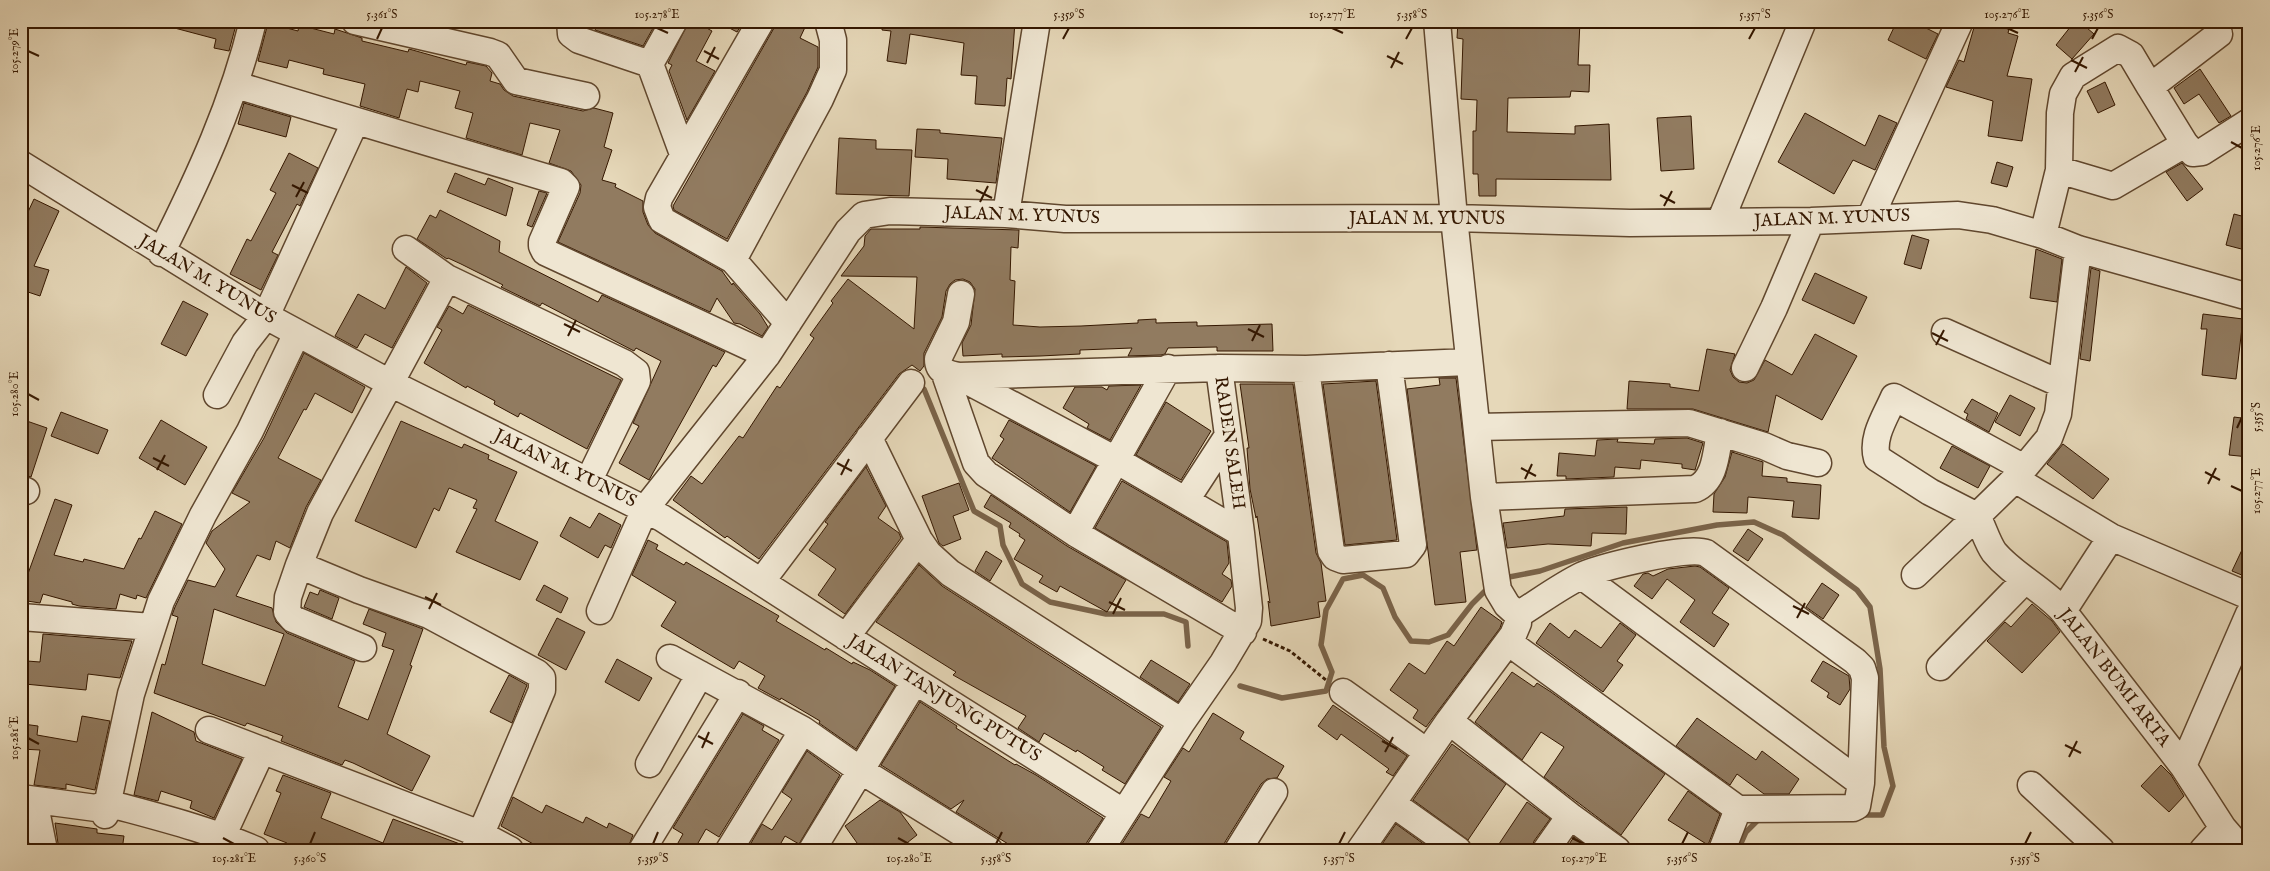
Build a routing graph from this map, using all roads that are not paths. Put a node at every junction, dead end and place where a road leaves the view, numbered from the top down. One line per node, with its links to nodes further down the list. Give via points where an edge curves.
1 (253, 21): 13 (street)
2 (355, 21): 15 (street, via 490,52 498,55 516,81)
3 (570, 21): 12 (street, via 571,34 579,40)
4 (674, 21): 12 (street)
5 (761, 21): 19 (street)
6 (828, 21): 31 (street, via 833,70)
7 (1037, 21): 22 (street)
8 (1437, 21): 23 (street)
9 (1803, 21): 26 (street)
10 (1960, 21): 24 (street)
11 (2219, 34): 14 (street)
12 (650, 64): 19 (street)
13 (236, 85): 16 (street); 30 (street, via 202,170)
14 (2150, 87): 18 (street); 21 (street, via 2131,54 2118,48 2072,76 2063,94 2060,113)
15 (586, 96)
16 (355, 122): 35 (street); 39 (street, via 562,182 566,187 542,242 545,252)
17 (2249, 122): 18 (street, via 2202,152 2193,153)
18 (2184, 144): 21 (street, via 2113,186)
19 (683, 154): 31 (street, via 659,198 658,213 662,220)
20 (21, 164): 30 (street, JALAN M. YUNUS)
21 (2059, 170): 27 (street)
22 (1006, 214): 23 (street, JALAN M. YUNUS, via 1065,219); 36 (street, JALAN M. YUNUS, via 890,211 864,215 848,231)
23 (1454, 218): 26 (street, JALAN M. YUNUS); 40 (street)
24 (1870, 218): 25 (street, JALAN M. YUNUS); 27 (street, JALAN M. YUNUS, via 1958,215 1992,220)
25 (1811, 221): 26 (street, JALAN M. YUNUS); 44 (street)
26 (1720, 222)
27 (2037, 234): 29 (street, JALAN M. YUNUS)
28 (406, 249): 32 (street)
29 (2078, 249): 34 (street, JALAN M. YUNUS); 49 (street)
30 (161, 253): 35 (street, JALAN M. YUNUS)
31 (733, 260): 36 (street)
32 (447, 278): 47 (street); 58 (street, via 636,372 637,381)
33 (961, 294): 46 (street, via 956,322 937,361)
34 (2249, 297)
35 (266, 316): 38 (street, JALAN M. YUNUS); 50 (street, via 245,343)
36 (788, 323): 39 (street, JALAN M. YUNUS)
37 (1945, 332): 49 (street)
38 (297, 333): 47 (street, JALAN M. YUNUS); 78 (street, via 250,430 181,558)
39 (767, 355): 61 (street, JALAN M. YUNUS)
40 (1468, 362): 41 (street, RADEN SALEH); 51 (street)
41 (1389, 365): 45 (street, RADEN SALEH); 45 (street, via 1413,545 1406,554 1342,560 1331,551)
42 (1168, 368): 43 (street); 46 (street); 55 (street)
43 (1219, 368): 45 (street, RADEN SALEH); 54 (street, RADEN SALEH)
44 (1745, 368)
45 (1306, 369)
46 (952, 375): 55 (street); 63 (street, via 976,462 981,469)
47 (390, 383): 58 (street, JALAN M. YUNUS); 67 (street, via 320,513)
48 (911, 383): 53 (street)
49 (2061, 384): 57 (street, via 2058,414 2049,438)
50 (217, 395)
51 (1477, 427): 52 (street, via 1671,422 1689,423); 59 (street)
52 (1720, 432): 56 (street, via 1787,456); 59 (street, via 1712,469 1702,486 1695,489)
53 (870, 438): 66 (street); 71 (street)
54 (1228, 438): 60 (street); 64 (street, RADEN SALEH)
55 (1116, 460): 60 (street); 63 (street)
56 (1818, 463)
57 (2019, 473): 62 (street); 62 (street, via 1894,397 1876,438 1874,449 1877,458 1918,486); 65 (street)
58 (589, 480): 61 (street, JALAN M. YUNUS)
59 (1484, 497): 76 (street, via 1498,590)
60 (1186, 500): 64 (street)
61 (645, 509): 71 (street, JALAN TANJUNG PUTUS); 74 (street)
62 (1977, 516): 68 (street); 70 (street, JALAN BUMI ARTA, via 1994,551)
63 (1075, 533): 79 (street)
64 (1241, 533): 79 (street, RADEN SALEH, via 1249,608)
65 (2111, 537): 72 (street); 73 (street)
66 (918, 540): 80 (street); 90 (street, via 950,573)
67 (299, 565): 82 (street, via 288,598 287,612 292,619); 108 (street, via 429,615 537,672 542,678 542,690)
68 (1915, 575)
69 (1582, 576): 76 (street); 98 (street); 98 (street, via 1666,554 1701,551 1855,661 1865,678)
70 (2025, 580): 73 (street, JALAN BUMI ARTA, via 2049,595); 84 (street)
71 (761, 582): 80 (street, JALAN TANJUNG PUTUS)
72 (2249, 596)
73 (2062, 610): 96 (street, JALAN BUMI ARTA)
74 (600, 611)
75 (2249, 614): 96 (street)
76 (1518, 615): 81 (street, via 1518,623)
77 (21, 617): 78 (street)
78 (152, 627): 103 (street, via 131,694)
79 (1243, 632): 90 (street, RADEN SALEH)
80 (846, 637): 86 (street, JALAN TANJUNG PUTUS)
81 (1508, 642): 89 (street); 104 (street)
82 (363, 648)
83 (670, 658): 85 (street)
84 (1940, 667)
85 (700, 674): 88 (street); 95 (street)
86 (915, 681): 97 (street); 105 (street, JALAN TANJUNG PUTUS)
87 (1343, 692): 94 (street)
88 (738, 694): 92 (street); 114 (street)
89 (1448, 721): 94 (street); 106 (street)
90 (1182, 722): 105 (street)
91 (209, 730): 93 (street)
92 (803, 730): 97 (street); 115 (street)
93 (262, 750): 108 (street); 109 (street)
94 (1426, 752): 102 (street)
95 (648, 764)
96 (2183, 766): 107 (street, JALAN BUMI ARTA)
97 (860, 770): 110 (street); 116 (street)
98 (1861, 783): 104 (street, via 1858,804 1853,808)
99 (2031, 785): 124 (street)
100 (1274, 792): 118 (street)
101 (28, 799): 103 (street); 111 (street)
102 (1393, 804): 119 (street); 120 (street)
103 (103, 809): 109 (street, via 181,822)
104 (1738, 809): 123 (street)
105 (1124, 812): 117 (street)
106 (1570, 816): 121 (street); 122 (street)
107 (2223, 828): 125 (street); 126 (street, JALAN BUMI ARTA)
108 (477, 842): 113 (street)
109 (216, 845): 112 (street)
110 (985, 849)
111 (44, 850)
112 (256, 850)
113 (510, 850)
114 (642, 850)
115 (729, 850)
116 (812, 850)
117 (1100, 850)
118 (1238, 850)
119 (1360, 850)
120 (1458, 850)
121 (1546, 850)
122 (1617, 850)
123 (1722, 850)
124 (2101, 850)
125 (2202, 850)
126 (2242, 850)

